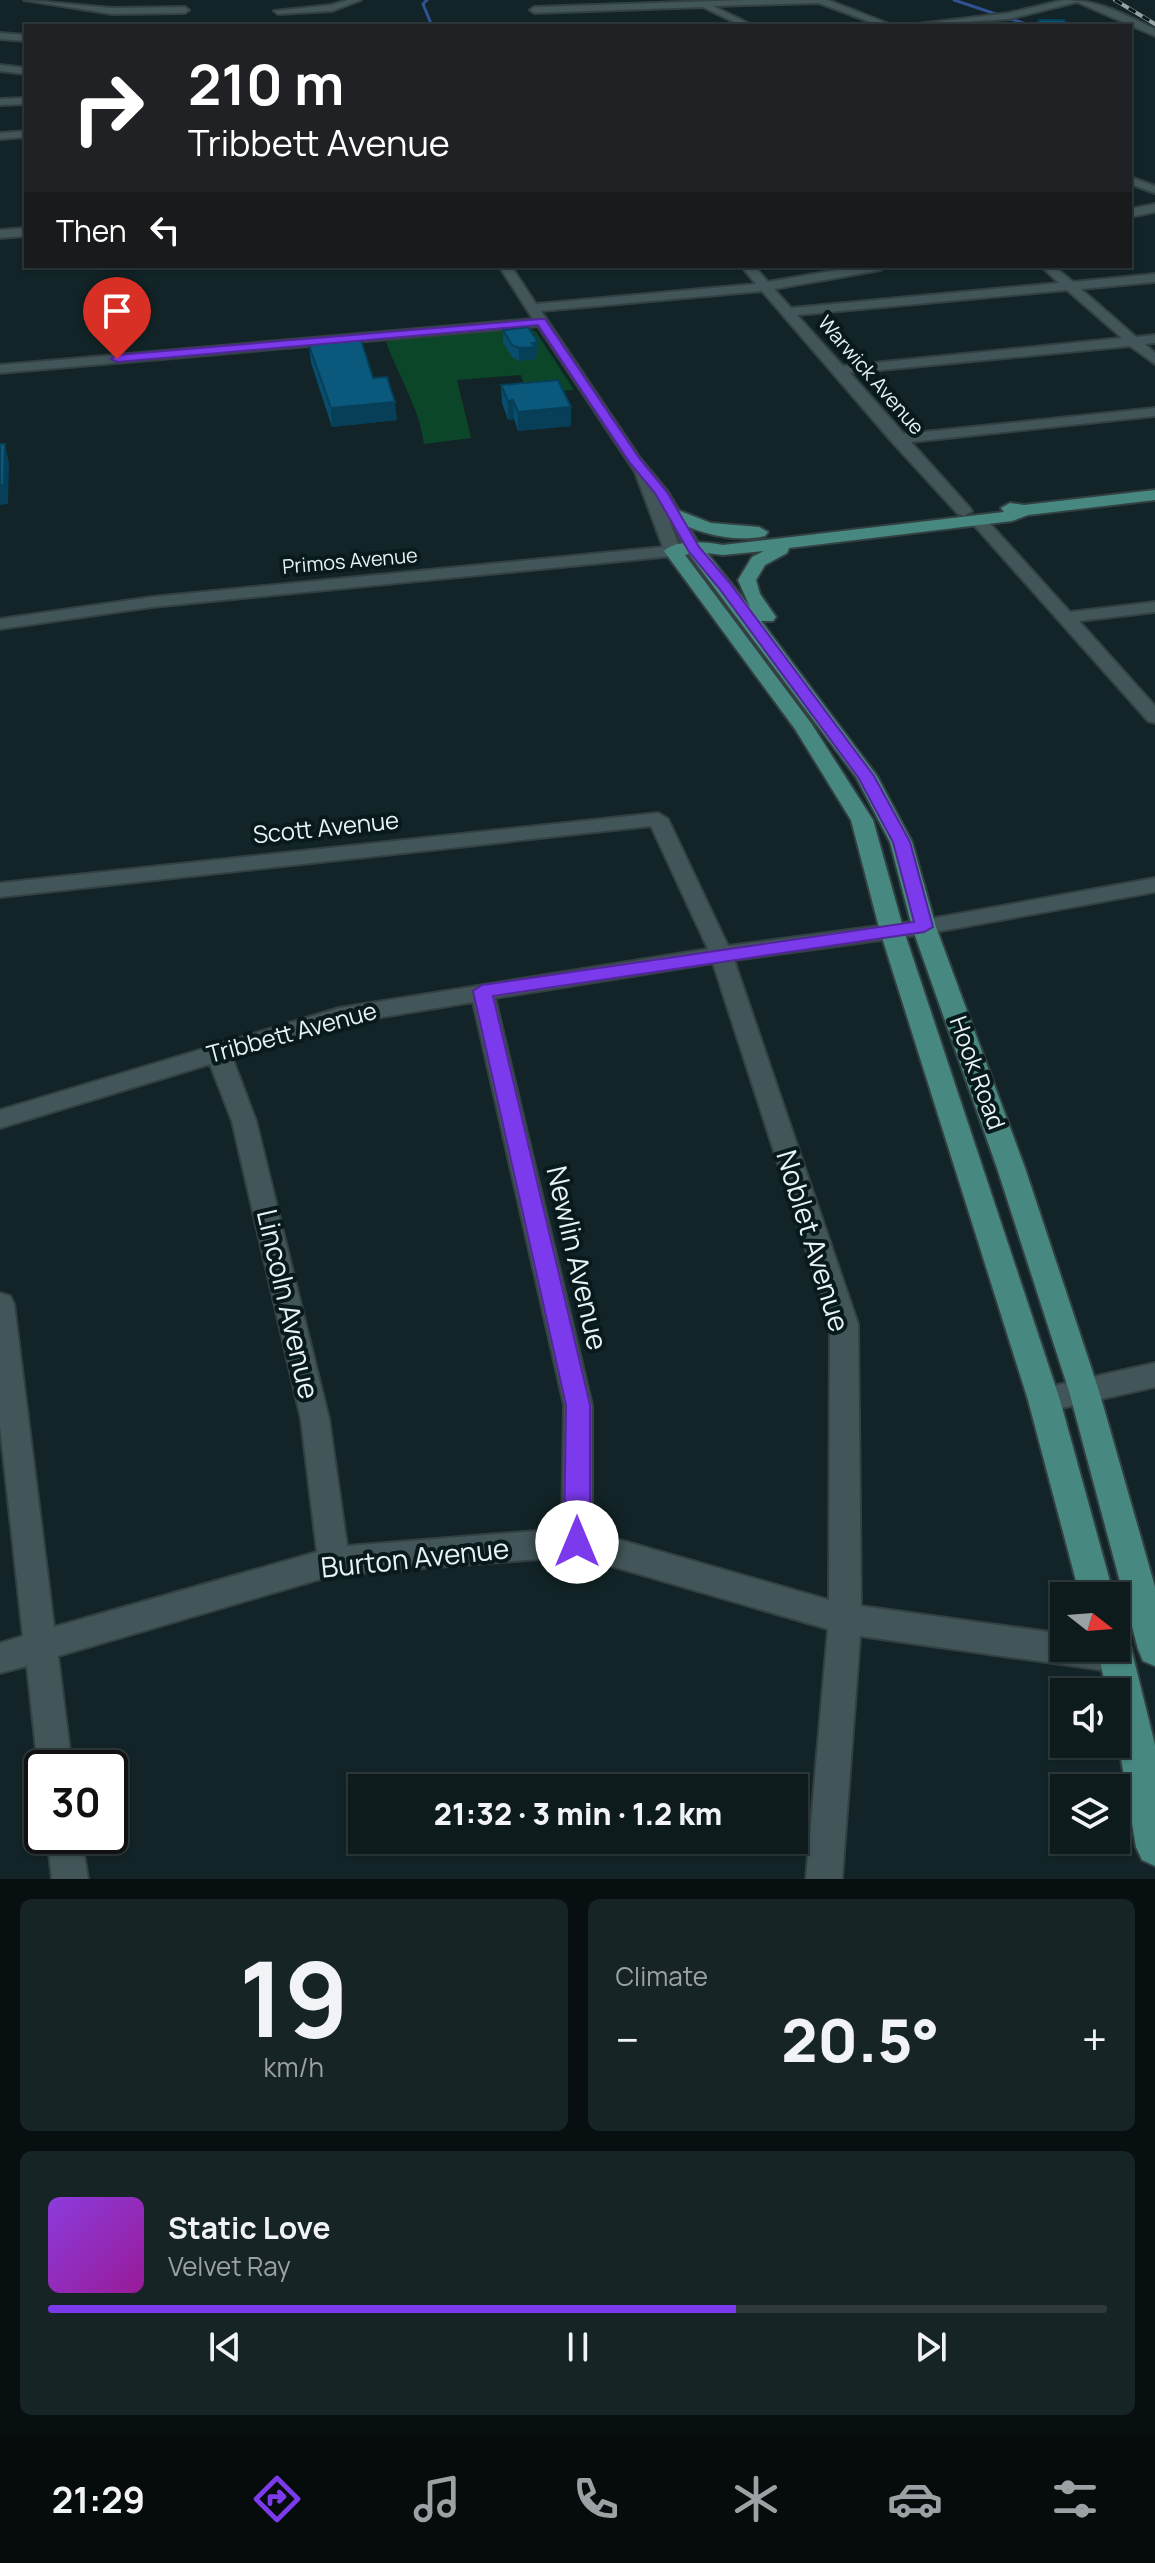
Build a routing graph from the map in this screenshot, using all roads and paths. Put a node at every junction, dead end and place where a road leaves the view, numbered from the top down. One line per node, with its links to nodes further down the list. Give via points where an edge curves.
1 (28, 0): 12 (street, via 112,11)
2 (271, 0): 14 (street)
3 (357, 0): 14 (street, via 332,8)
4 (588, 0): 11 (street)
5 (820, 0): 8 (street); 20 (street)
6 (1077, 0): 7 (street); 9 (street)
7 (1057, 1): 17 (street)
8 (698, 2): 11 (street); 19 (street)
9 (1091, 3): 16 (street, via 1046,14); 22 (street)
10 (575, 8): 11 (street); 13 (street); 15 (street)
11 (599, 8)
12 (185, 10)
13 (534, 10)
14 (278, 11): 18 (street)
15 (598, 20)
16 (1052, 20)
17 (990, 21): 21 (street)
18 (282, 23)
19 (745, 24)
20 (884, 24)
21 (940, 24)
22 (1155, 33)
23 (0, 36): 24 (street)
24 (24, 38)
25 (0, 68): 26 (street)
26 (24, 71)
27 (24, 101): 28 (street)
28 (0, 102)
29 (24, 134): 30 (street)
30 (0, 136)
31 (1132, 181): 32 (street)
32 (1155, 190)
33 (1155, 208): 34 (street)
34 (1132, 213)
35 (24, 232): 36 (street)
36 (0, 234)
37 (506, 268): 44 (street)
38 (749, 268): 43 (street, Warwick Avenue)
39 (868, 268): 43 (street)
40 (1049, 268): 42 (street)
41 (1155, 278): 42 (street)
42 (1071, 286): 45 (street); 48 (street)
43 (764, 287): 44 (street); 45 (street, Warwick Avenue)
44 (532, 308): 46 (street)
45 (786, 312): 51 (street, Warwick Avenue)
46 (541, 322): 50 (street); 54 (street)
47 (1155, 339): 48 (street)
48 (1132, 342): 49 (street); 51 (street)
49 (1155, 360)
50 (0, 369)
51 (840, 370): 53 (street, Warwick Avenue)
52 (1155, 412): 53 (street)
53 (897, 439): 57 (street, Warwick Avenue)
54 (642, 473): 56 (street); 59 (street)
55 (1155, 495): 57 (main road, Primos Avenue, via 1024,510 1012,516)
56 (675, 514): 58 (main road, via 718,533); 59 (street)
57 (971, 516): 58 (main road, Primos Avenue); 61 (street, Warwick Avenue)
58 (801, 536): 59 (main road, Primos Avenue, via 723,550); 63 (main road, via 758,561 747,580 774,631)
59 (690, 549): 62 (street, Primos Avenue, via 152,602); 63 (main road, Hook Road); 69 (main road, Hook Road, via 853,803 868,837)
60 (1155, 607): 61 (street)
61 (1064, 618): 64 (street, Warwick Avenue)
62 (0, 624)
63 (786, 668): 68 (main road, Hook Road, via 892,820)
64 (1154, 717)
65 (658, 819): 67 (street, Scott Avenue); 70 (street, Noblet Avenue)
66 (1155, 885): 68 (street, Tribbett Avenue)
67 (0, 890)
68 (924, 927): 69 (street, Tribbett Avenue); 76 (main road, Hook Road)
69 (892, 931): 70 (street, Tribbett Avenue); 77 (main road, Hook Road)
70 (721, 954): 71 (street, Tribbett Avenue); 81 (street, Noblet Avenue, via 844,1324)
71 (482, 991): 72 (street, Tribbett Avenue, via 339,1016); 78 (street, Newlin Avenue, via 578,1405)
72 (218, 1052): 73 (street, Tribbett Avenue); 79 (street, Lincoln Avenue, via 244,1121 315,1419)
73 (0, 1119)
74 (0, 1304): 83 (street)
75 (1155, 1375): 76 (street)
76 (1084, 1391): 77 (street); 84 (main road, Hook Road)
77 (1044, 1400): 80 (main road, Hook Road)
78 (577, 1542): 79 (street, Burton Avenue); 81 (street, Burton Avenue)
79 (334, 1561): 83 (street, Burton Avenue)
80 (1093, 1582)
81 (845, 1619): 82 (street, Burton Avenue); 91 (street, Noblet Avenue)
82 (1050, 1644)
83 (38, 1645): 85 (street, Burton Avenue); 87 (street)
84 (1155, 1649)
85 (0, 1658)
86 (1117, 1662): 88 (main road)
87 (53, 1750)
88 (1155, 1847)
89 (67, 1854): 90 (street)
90 (70, 1879)
91 (824, 1879)

